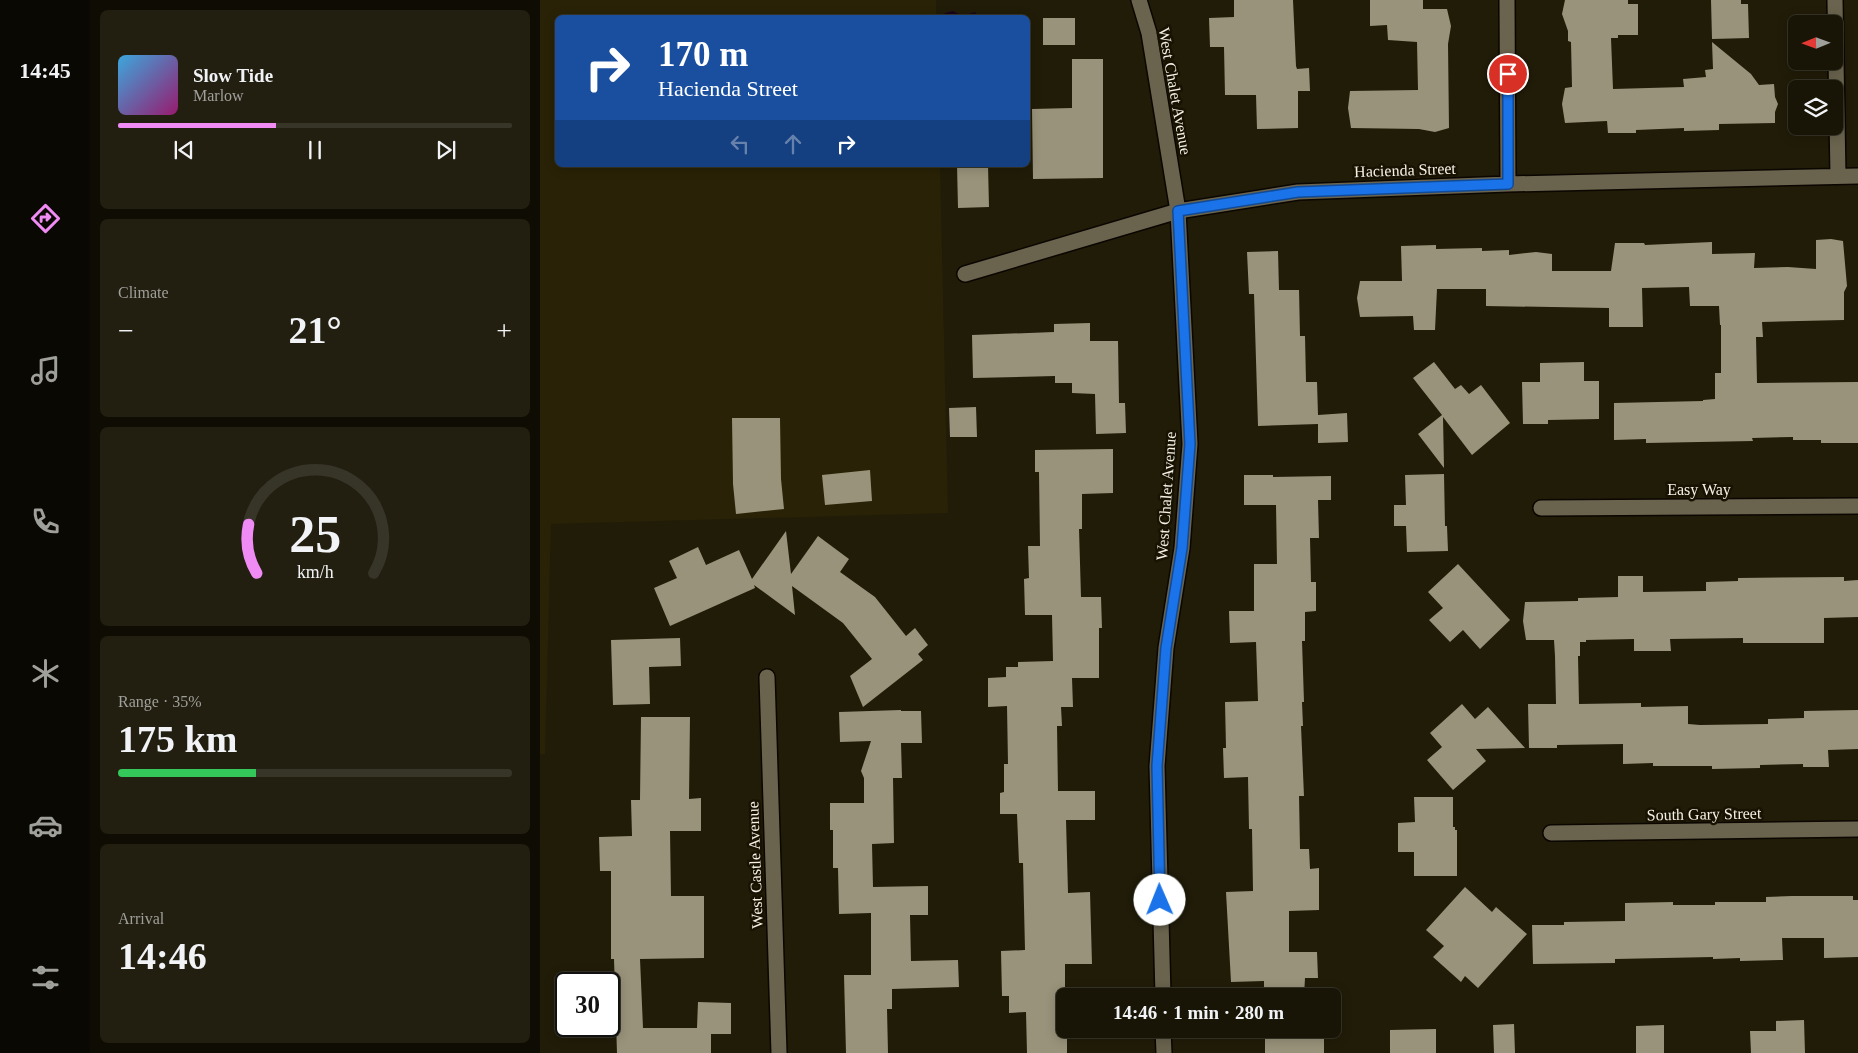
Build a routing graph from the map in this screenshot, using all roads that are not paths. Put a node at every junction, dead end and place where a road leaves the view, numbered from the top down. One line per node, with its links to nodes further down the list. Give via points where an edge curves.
1 (1139, 0): 7 (street, West Chalet Avenue, via 1149,33)
2 (1507, 0): 6 (street)
3 (1835, 0): 4 (street)
4 (1838, 176): 5 (street, Hacienda Street); 6 (street, Hacienda Street)
5 (1858, 176)
6 (1508, 184): 7 (street, Hacienda Street, via 1298,192)
7 (1178, 211): 8 (street, Hacienda Street); 14 (street, West Chalet Avenue, via 1190,444 1182,548 1166,648 1157,766)
8 (965, 274)
9 (1858, 506): 10 (street, Easy Way)
10 (1541, 508)
11 (767, 677): 16 (street, West Castle Avenue)
12 (1858, 829): 13 (street, South Gary Street)
13 (1551, 833)
14 (1163, 988)
15 (1164, 1038): 17 (street)
16 (779, 1053)
17 (1164, 1053)

